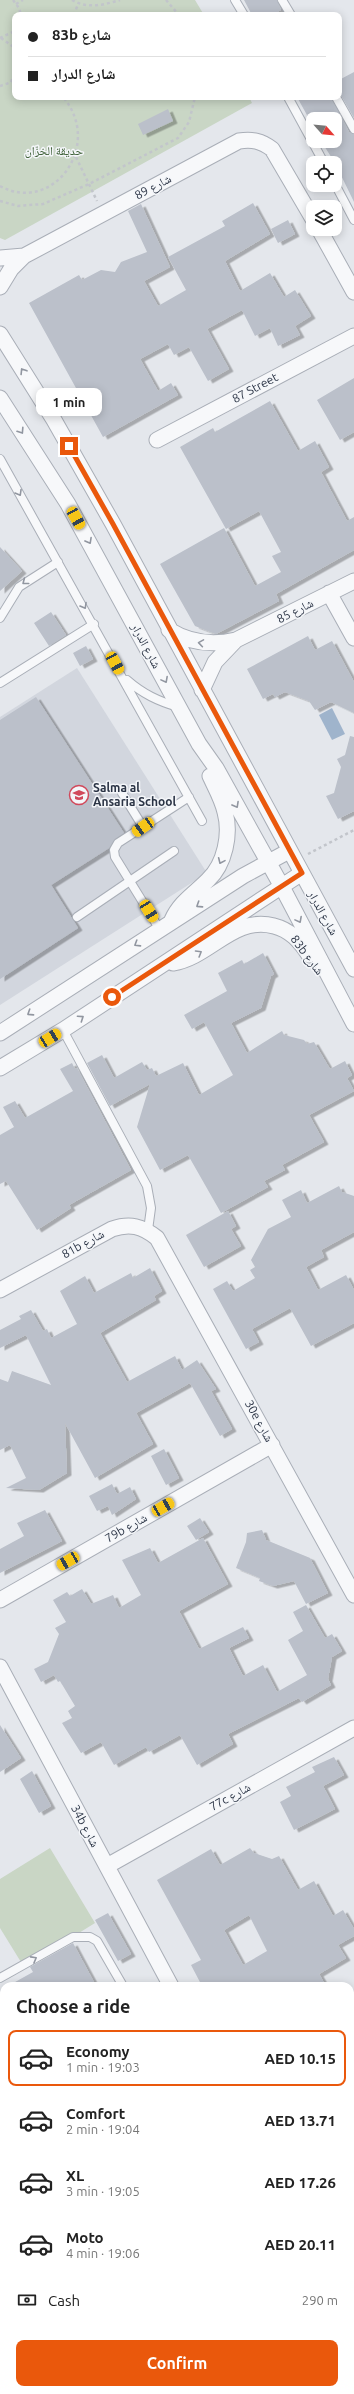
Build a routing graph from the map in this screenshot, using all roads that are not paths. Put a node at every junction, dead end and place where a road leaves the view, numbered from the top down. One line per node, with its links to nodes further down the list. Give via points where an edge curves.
1 (235, 0): 3 (lane)
2 (282, 0): 4 (lane)
3 (242, 12)
4 (289, 12)
5 (290, 100): 8 (lane)
6 (338, 100): 7 (lane)
7 (354, 129)
8 (320, 156)
9 (339, 192): 11 (lane)
10 (306, 205): 13 (street, شارع 89, via 272,149 262,142 239,141)
11 (354, 220)
12 (323, 236): 16 (street)
13 (24, 256): 14 (street, شارع 89); 15 (street, شارع 89, via 11,269)
14 (0, 258)
15 (0, 287)
16 (354, 292)
17 (0, 334): 27 (street, شارع الدرار, one-way to 17, via 109,517 54,420)
18 (354, 336): 20 (street, 87 Street)
19 (0, 398): 33 (street, شارع الدرار, one-way to 33, via 68,504)
20 (157, 440)
21 (0, 459): 22 (lane, one-way to 22)
22 (58, 562): 25 (lane, one-way to 25, via 19,587); 26 (lane, one-way to 26)
23 (354, 581): 24 (street, شارع 85)
24 (329, 594): 28 (street); 29 (street, شارع 85)
25 (0, 618)
26 (94, 624): 30 (lane); 31 (lane)
27 (168, 630): 29 (street, شارع 85, one-way to 27, via 222,644 194,642); 32 (street, شارع الدرار)
28 (354, 638)
29 (236, 640): 32 (street, شارع 85, via 214,662)
30 (122, 676): 33 (lane, via 145,694); 36 (lane)
31 (0, 683)
32 (202, 690): 40 (street, شارع الدرار)
33 (180, 708): 34 (street, شارع الدرار)
34 (200, 744): 41 (street, شارع الدرار, one-way to 41, via 216,768); 45 (street, one-way to 45, via 206,768 226,812 226,843 217,869 209,880 182,904)
35 (122, 793): 38 (lane)
36 (189, 797): 37 (lane); 38 (lane)
37 (202, 821)
38 (143, 827): 42 (lane, via 118,844 114,850 115,857)
39 (174, 850): 42 (lane)
40 (295, 862): 41 (street); 43 (street, 83b شارع); 47 (street, شارع الدرار)
41 (268, 864): 43 (street, شارع الدرار); 45 (street, one-way to 45, via 243,876)
42 (130, 881): 44 (lane); 45 (lane)
43 (281, 885): 46 (street, 83b شارع); 48 (street, شارع الدرار, one-way to 48)
44 (77, 917)
45 (165, 926): 51 (street, one-way to 51)
46 (162, 964): 48 (street, 83b شارع, one-way to 48, via 186,960 232,931 245,926 269,924 297,938 321,975); 50 (street, 83b شارع, one-way to 46)
47 (354, 969)
48 (337, 992): 49 (street, شارع الدرار)
49 (354, 1024)
50 (63, 1030): 52 (street, 83b شارع); 53 (lane, via 145,1181 151,1208)
51 (0, 1033)
52 (0, 1068)
53 (148, 1230): 54 (street, 81b شارع, via 136,1225 112,1229); 55 (street, 30e شارع, via 164,1248)
54 (0, 1290)
55 (272, 1445): 56 (street, 30e شارع); 57 (street, 79b شارع)
56 (354, 1595)
57 (0, 1600)
58 (0, 1667): 60 (street, 34b شارع)
59 (354, 1728): 60 (street, 77c شارع)
60 (106, 1866): 63 (street, 34b شارع)
61 (0, 1978): 62 (lane, one-way to 62, via 81,1936 97,1941)
62 (121, 1982)
63 (170, 1982)

